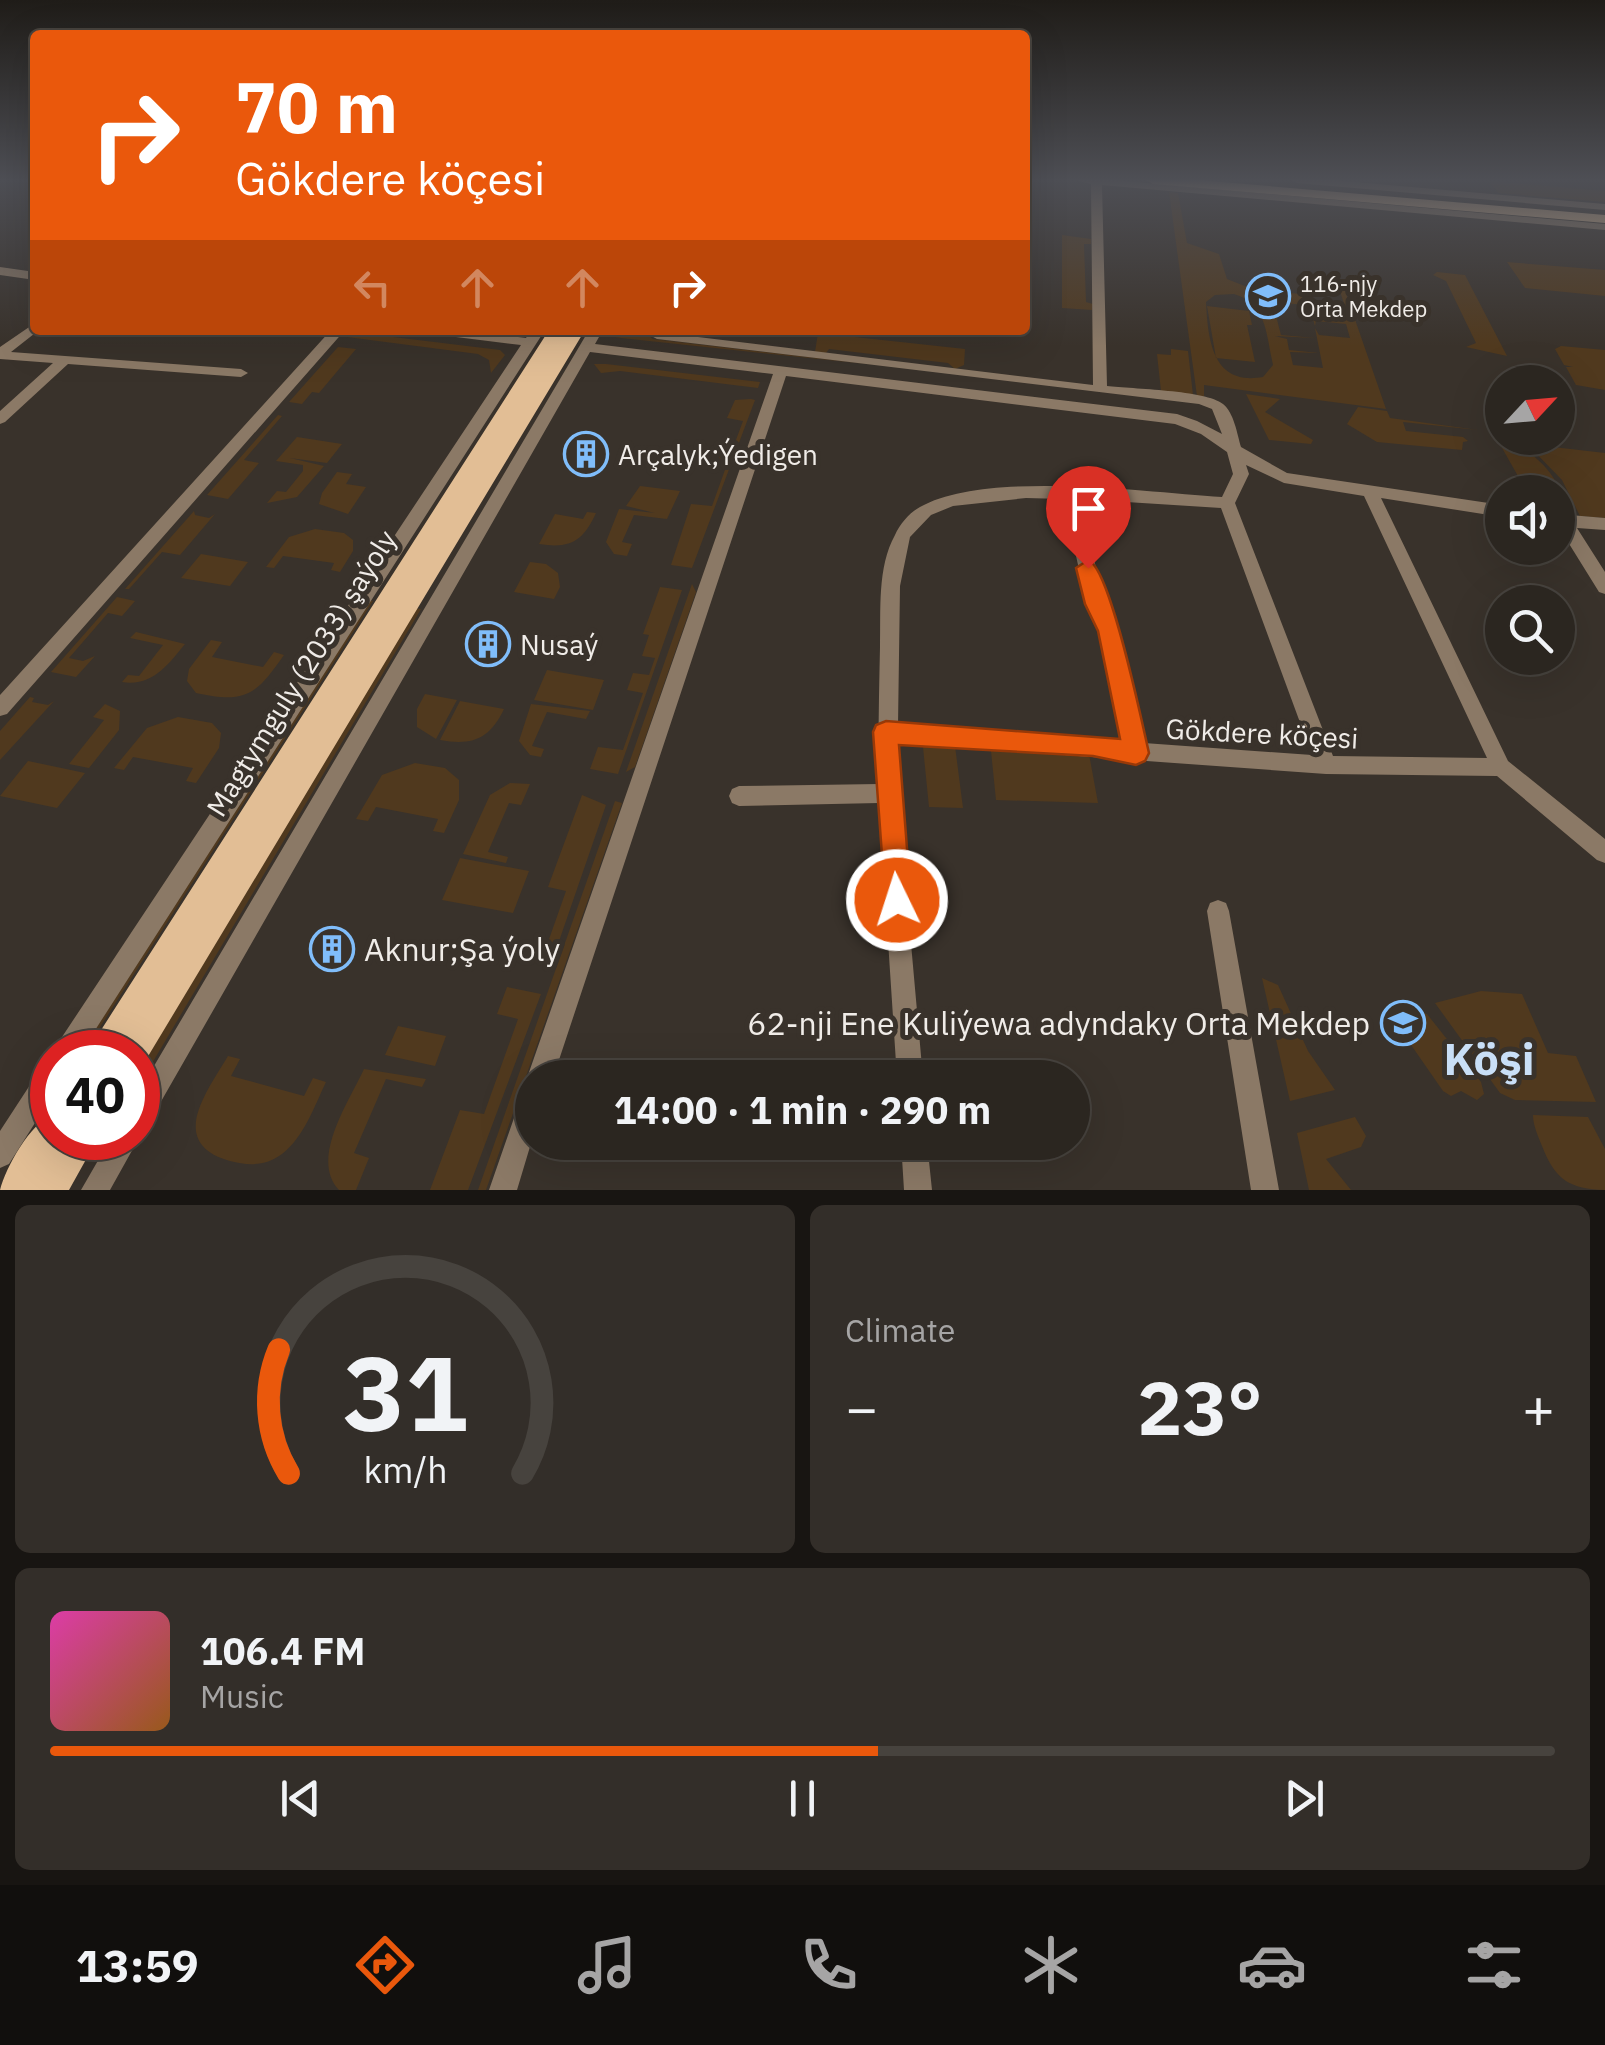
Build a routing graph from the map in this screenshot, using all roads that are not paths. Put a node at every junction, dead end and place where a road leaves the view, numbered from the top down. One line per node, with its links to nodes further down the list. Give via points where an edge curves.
1 (1091, 236): 14 (street)
2 (0, 271): 3 (street)
3 (30, 275)
4 (30, 331): 10 (street)
5 (334, 335): 28 (street)
6 (555, 335): 19 (main road, Magtymguly (2033) şaýoly)
7 (657, 335): 14 (street)
8 (534, 336): 16 (street)
9 (586, 336): 12 (street); 17 (street); 19 (main road, Magtymguly (2033) şaýoly)
10 (0, 354): 11 (street)
11 (66, 359): 13 (street); 15 (street)
12 (781, 370): 18 (street, via 1177,419); 40 (street)
13 (242, 374)
14 (1100, 390): 18 (street, via 1210,402 1224,414)
15 (0, 419)
16 (467, 435): 19 (street); 37 (street)
17 (527, 444): 19 (street); 42 (street)
18 (1236, 448): 20 (street, via 1284,478); 22 (street, via 1242,474)
19 (484, 466): 38 (main road, Magtymguly (2033) şaýoly); 39 (main road, Magtymguly (2033) şaýoly)
20 (1370, 490): 23 (street); 32 (street)
21 (1070, 496): 22 (street); 29 (street, via 1003,494 926,510 908,526 892,588); 30 (street, via 1096,604 1110,631)
22 (1226, 503): 31 (street)
23 (1485, 508)
24 (1575, 522): 25 (street)
25 (1605, 524)
26 (1575, 542): 27 (street)
27 (1605, 587)
28 (0, 708)
29 (886, 732): 30 (street, Gökdere köçesi); 33 (street)
30 (1136, 753): 31 (street, Gökdere köçesi)
31 (1326, 765): 32 (street, Gökdere köçesi)
32 (1501, 767): 35 (street)
33 (889, 793): 34 (street); 41 (street)
34 (738, 796)
35 (1605, 853)
36 (1218, 911): 55 (street)
37 (80, 1030)
38 (117, 1030)
39 (146, 1030)
40 (546, 1060)
41 (909, 1060)
42 (160, 1079)
43 (30, 1108): 45 (street)
44 (515, 1154): 53 (street)
45 (0, 1155)
46 (35, 1160): 50 (main road)
47 (67, 1160): 51 (main road)
48 (113, 1160): 52 (street)
49 (916, 1160): 54 (street)
50 (16, 1190)
51 (48, 1190)
52 (95, 1190)
53 (503, 1190)
54 (918, 1190)
55 (1266, 1190)

